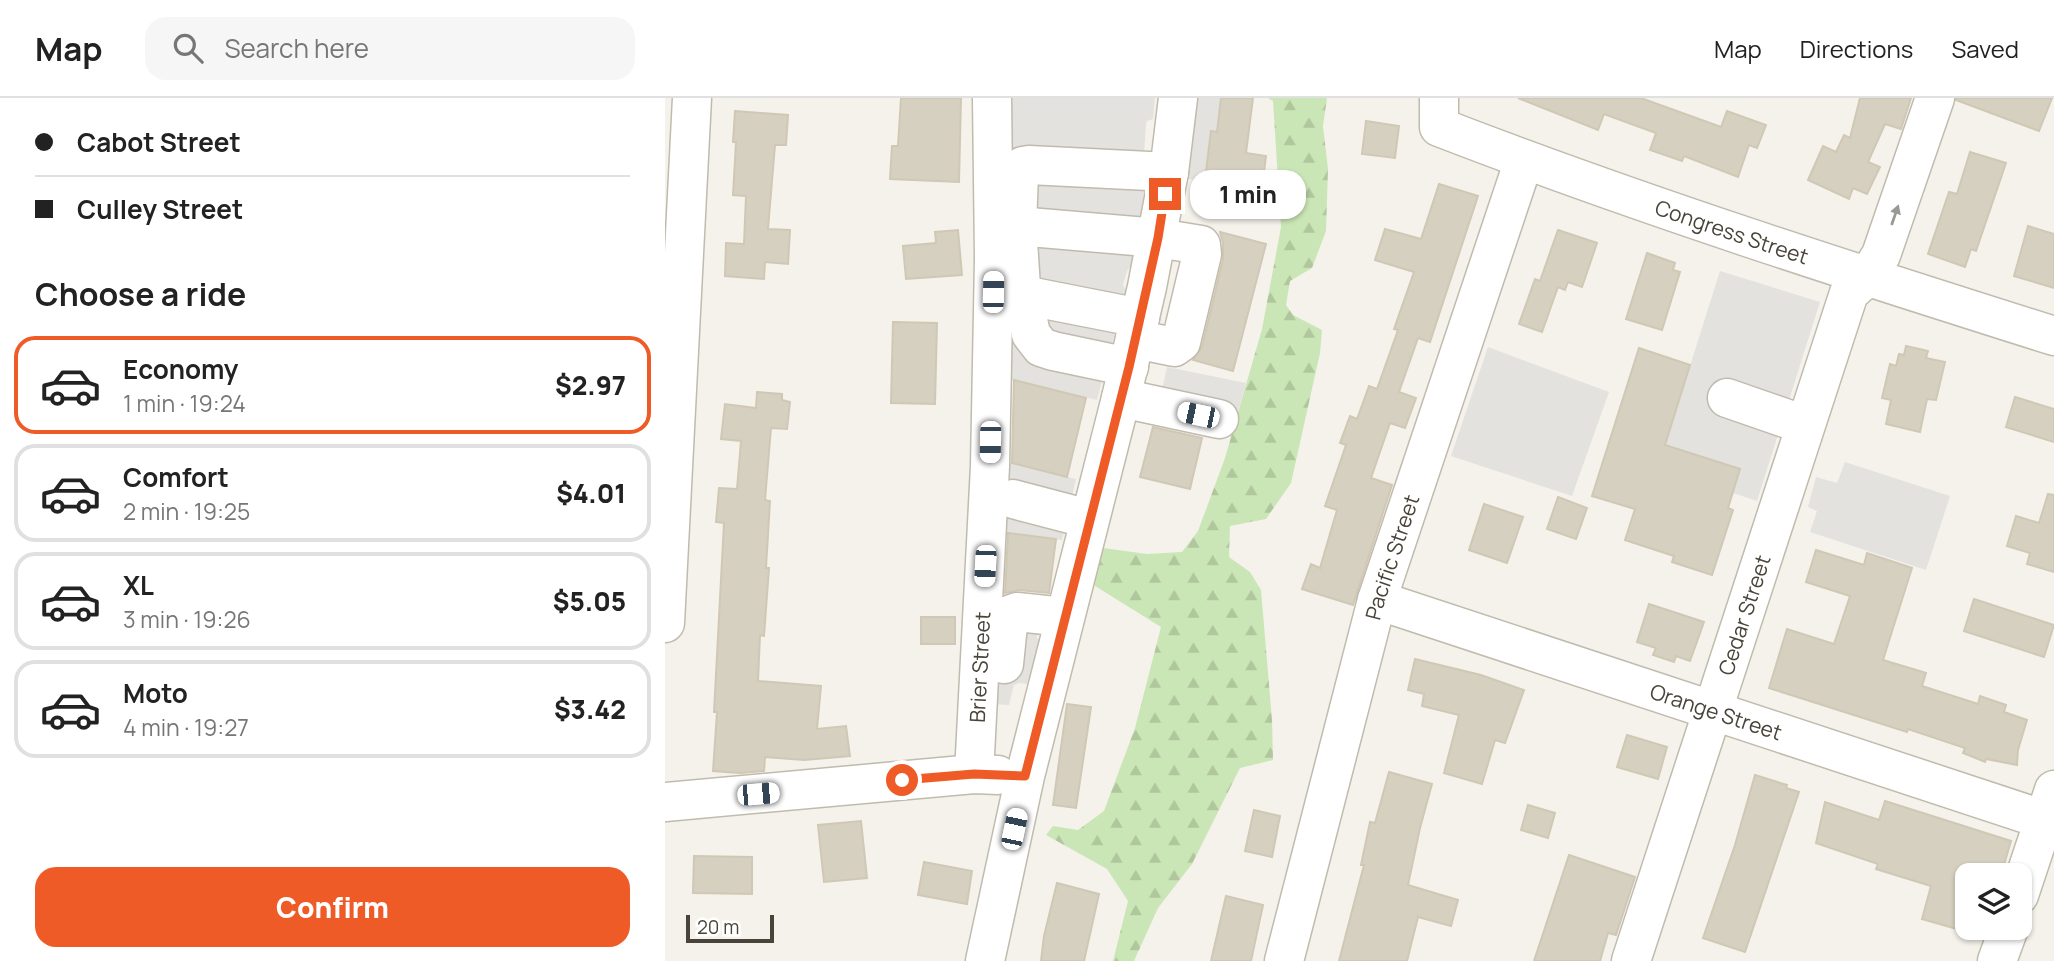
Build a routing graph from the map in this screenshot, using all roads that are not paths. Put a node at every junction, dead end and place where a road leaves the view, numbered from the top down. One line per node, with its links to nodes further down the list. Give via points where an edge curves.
1 (692, 98): 9 (street)
2 (992, 98): 26 (street, Brier Street, via 990,466)
3 (1178, 98): 8 (street)
4 (1203, 98): 8 (street, via 1197,161)
5 (1439, 98): 7 (street, Congress Street, via 1439,127)
6 (1935, 98): 12 (street, Cedar Street, one-way to 6, via 1881,255)
7 (1524, 160): 12 (street, Congress Street); 21 (street, Pacific Street)
8 (1170, 167): 10 (street, via 1023,166); 11 (street)
9 (675, 216): 23 (street)
10 (1017, 226): 11 (street); 13 (street)
11 (1158, 238): 15 (street)
12 (1867, 277): 14 (street, Congress Street); 18 (street, Cedar Street, via 1849,293)
13 (1023, 295): 15 (street); 15 (street, via 1031,334 1041,346)
14 (2054, 335)
15 (1131, 355): 17 (street); 20 (street)
16 (1727, 398): 18 (street)
17 (1219, 419)
18 (1805, 425): 25 (street, Cedar Street)
19 (1013, 499): 20 (street)
20 (1089, 519): 22 (street)
21 (1377, 600): 25 (street, Orange Street); 33 (street, Pacific Street)
22 (1064, 617): 24 (street, via 1009,615); 27 (street)
23 (665, 623)
24 (1001, 694)
25 (1711, 711): 29 (street, Orange Street); 34 (street, Cedar Street)
26 (974, 774): 27 (street); 28 (street)
27 (1025, 776): 32 (street)
28 (665, 802)
29 (2051, 811): 30 (street)
30 (2031, 863)
31 (2005, 940): 35 (street)
32 (985, 961)
33 (1284, 961)
34 (1631, 961)
35 (1997, 961)

